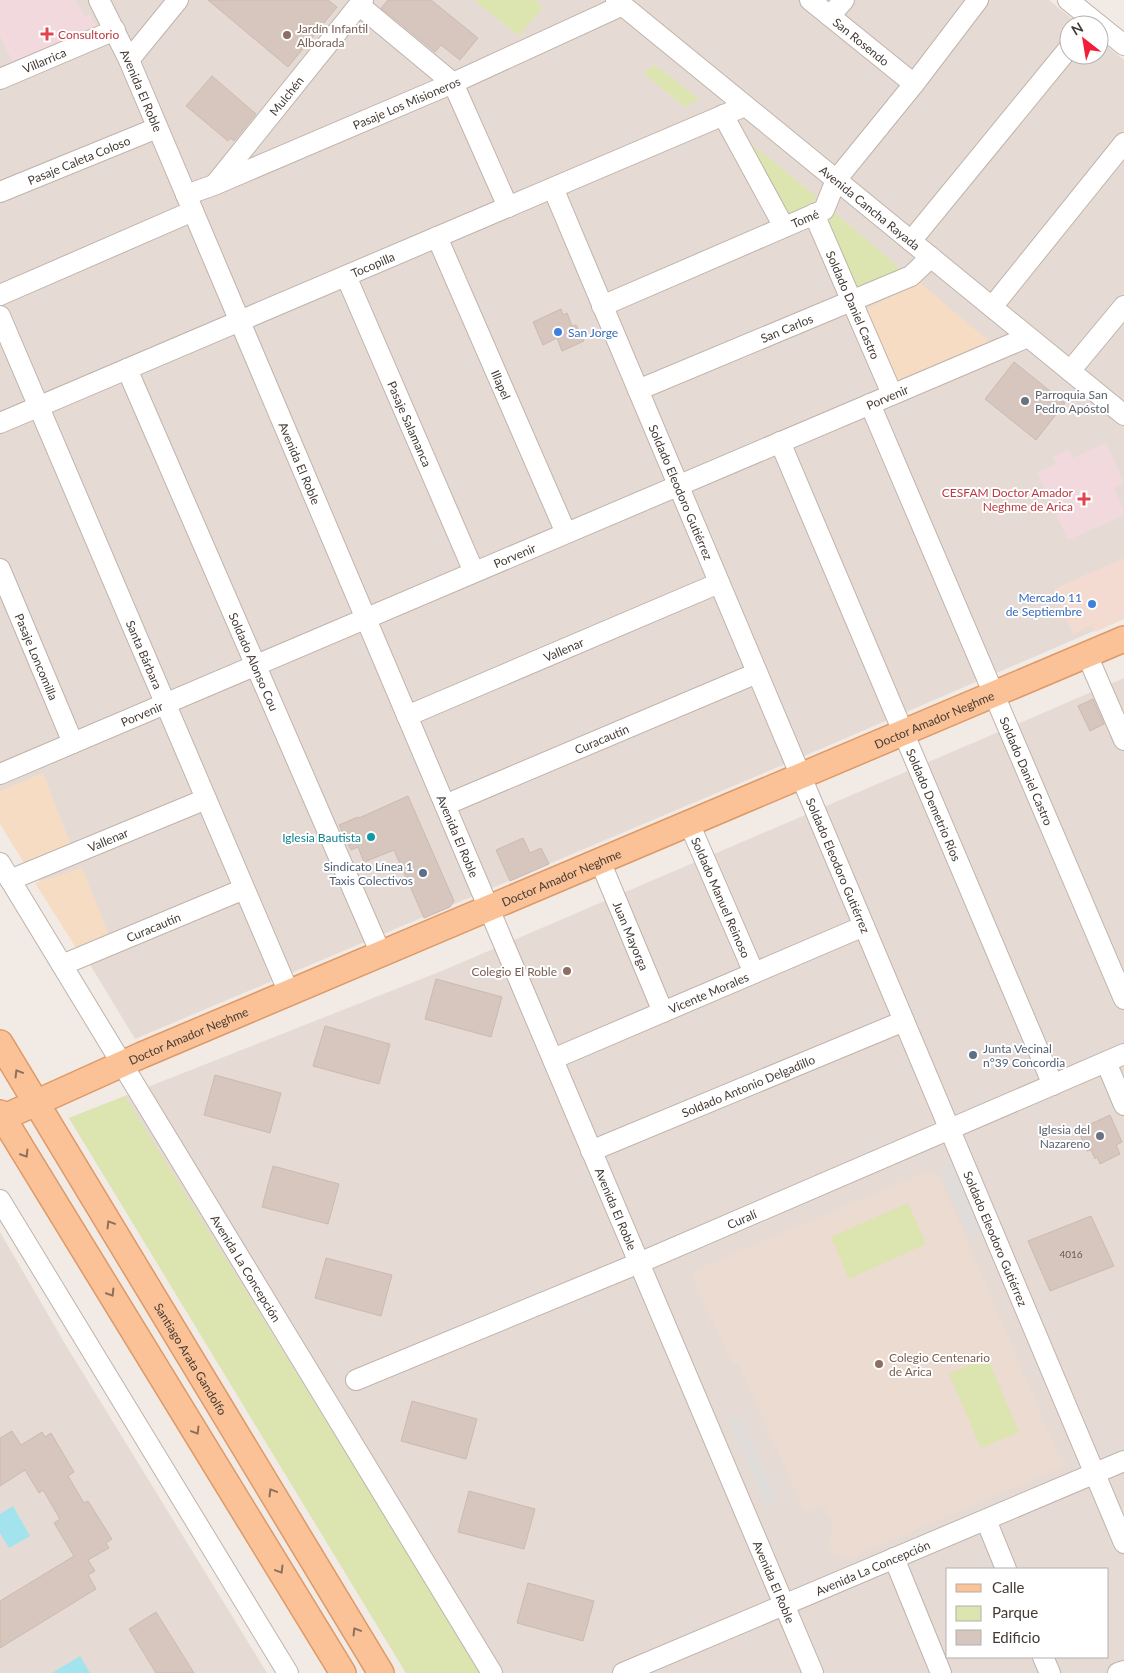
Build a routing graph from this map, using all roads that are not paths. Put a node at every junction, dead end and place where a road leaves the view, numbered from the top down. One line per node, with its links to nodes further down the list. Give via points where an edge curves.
1 (99, 0): 11 (street, Avenida El Roble)
2 (178, 0): 14 (street)
3 (810, 0): 10 (street, San Rosendo)
4 (844, 0): 10 (street)
5 (978, 0): 18 (street, Tomé)
6 (1068, 0): 9 (street)
7 (361, 3): 17 (street, Mulchén); 24 (street, Mulchén)
8 (619, 3): 17 (street, Pasaje Los Misioneros); 19 (street, Avenida Cancha Rayada)
9 (1084, 15)
10 (830, 16): 18 (street, San Rosendo)
11 (115, 30): 14 (street, Avenida El Roble); 16 (street, Villarrica)
12 (1109, 34): 13 (street)
13 (1124, 45)
14 (129, 60): 21 (street, Avenida El Roble)
15 (1059, 60): 32 (street)
16 (0, 79)
17 (453, 83): 24 (street, Pasaje Los Misioneros); 28 (street)
18 (914, 84): 23 (street, Tomé)
19 (745, 106): 20 (street, Tocopilla); 23 (street, Avenida Cancha Rayada)
20 (722, 115): 25 (street, Tocopilla); 30 (street)
21 (157, 128): 26 (street, Pasaje Caleta Coloso); 27 (street, Avenida El Roble)
22 (1124, 143): 39 (street)
23 (836, 180): 29 (street, Tomé, via 824,210); 32 (street, Avenida Cancha Rayada)
24 (214, 185): 27 (street, Pasaje Los Misioneros)
25 (552, 188): 28 (street, Tocopilla); 37 (street, Soldado Eleodoro Gutiérrez)
26 (0, 192)
27 (190, 203): 35 (street, Pasaje Los Misioneros); 41 (street, Avenida El Roble)
28 (508, 207): 31 (street, Tocopilla)
29 (814, 214): 30 (street, Tomé); 36 (street, Soldado Daniel Castro)
30 (784, 228): 37 (street, Tomé)
31 (437, 237): 34 (street, Tocopilla); 53 (street, Illapel)
32 (911, 241): 33 (street, Avenida Cancha Rayada)
33 (931, 258): 36 (street, San Carlos, via 911,276); 39 (street, Avenida Cancha Rayada)
34 (346, 276): 41 (street, Tocopilla); 55 (street, Pasaje Salamanca)
35 (0, 294)
36 (850, 301): 45 (street, San Carlos); 46 (street, Soldado Daniel Castro)
37 (602, 306): 45 (street, Soldado Eleodoro Gutiérrez)
38 (1124, 306): 44 (street)
39 (992, 307): 42 (street, Avenida Cancha Rayada)
40 (0, 316): 48 (street, Santa Bárbara)
41 (240, 321): 43 (street, Tocopilla); 57 (street, Avenida El Roble)
42 (1028, 337): 44 (street, Avenida Cancha Rayada); 46 (street, Porvenir)
43 (127, 369): 48 (street, Tocopilla); 60 (street, Soldado Alonso Cou)
44 (1070, 371): 49 (street, Avenida Cancha Rayada)
45 (638, 390): 52 (street, Soldado Eleodoro Gutiérrez)
46 (892, 394): 47 (street, Porvenir)
47 (870, 404): 51 (street, Porvenir); 62 (street, Soldado Daniel Castro)
48 (39, 407): 50 (street, Tocopilla); 63 (street, Santa Bárbara)
49 (1124, 415)
50 (0, 423)
51 (780, 442): 52 (street, Porvenir); 65 (street, Soldado Demetrio Ríos)
52 (678, 485): 53 (street, Porvenir); 56 (street, Soldado Eleodoro Gutiérrez)
53 (566, 533): 55 (street, Porvenir)
54 (0, 570): 67 (street, Pasaje Loncomilla)
55 (474, 572): 57 (street, Porvenir)
56 (719, 583): 61 (street, Soldado Eleodoro Gutiérrez); 64 (street, Vallenar)
57 (366, 618): 60 (street, Porvenir); 64 (street, Avenida El Roble)
58 (1124, 639): 59 (main road, Doctor Amador Neghme)
59 (1087, 654): 62 (main road, Doctor Amador Neghme); 66 (street)
60 (256, 665): 63 (street, Porvenir); 79 (street, Soldado Alonso Cou)
61 (757, 673): 69 (street, Soldado Eleodoro Gutiérrez); 71 (street, Curacautín)
62 (994, 694): 65 (main road, Doctor Amador Neghme); 83 (street, Soldado Daniel Castro)
63 (166, 703): 67 (street, Porvenir); 70 (street, Santa Bárbara)
64 (407, 716): 71 (street, Avenida El Roble)
65 (903, 732): 69 (main road, Doctor Amador Neghme); 91 (street, Soldado Demetrio Ríos)
66 (1124, 740)
67 (73, 743): 68 (street, Porvenir)
68 (0, 774)
69 (801, 776): 72 (main road, Doctor Amador Neghme); 78 (street, Soldado Eleodoro Gutiérrez)
70 (206, 799): 75 (street, Vallenar); 76 (street, Santa Bárbara)
71 (445, 805): 77 (street, Avenida El Roble)
72 (689, 823): 73 (main road, Doctor Amador Neghme); 81 (street, Soldado Manuel Reinoso)
73 (600, 861): 77 (main road, Doctor Amador Neghme); 84 (street, Juan Mayorga)
74 (0, 863): 75 (street, Avenida La Concepción)
75 (10, 880): 80 (street, Avenida La Concepción)
76 (244, 889): 80 (street, Curacautín); 82 (street, Santa Bárbara)
77 (489, 908): 79 (main road, Doctor Amador Neghme); 88 (street, Avenida El Roble)
78 (864, 926): 81 (street, Vicente Morales); 85 (street, Soldado Eleodoro Gutiérrez)
79 (381, 954): 82 (main road, Doctor Amador Neghme)
80 (62, 965): 90 (street, Avenida La Concepción)
81 (754, 973): 84 (street, Vicente Morales)
82 (288, 993): 90 (main road, Doctor Amador Neghme)
83 (1124, 999)
84 (663, 1012): 88 (street, Vicente Morales)
85 (904, 1021): 95 (street, Soldado Eleodoro Gutiérrez); 96 (street, Soldado Antonio Delgadillo)
86 (0, 1043): 92 (main road, Santiago Arata Gandolfo, one-way to 86)
87 (1124, 1054): 89 (street, Curalí)
88 (553, 1059): 96 (street, Avenida El Roble)
89 (1106, 1062): 91 (street, Curalí); 93 (street)
90 (122, 1064): 92 (main road, Doctor Amador Neghme); 112 (street, Avenida La Concepción)
91 (1053, 1085): 95 (street, Curalí)
92 (36, 1103): 94 (main road, Doctor Amador Neghme); 111 (main road, Santiago Arata Gandolfo, one-way to 92)
93 (1124, 1104)
94 (1, 1116): 110 (main road, one-way to 110)
95 (950, 1129): 98 (street, Curalí); 101 (street, Soldado Eleodoro Gutiérrez)
96 (591, 1151): 98 (street, Avenida El Roble)
97 (0, 1200): 109 (street)
98 (639, 1263): 99 (street, Curalí); 106 (street, Avenida El Roble)
99 (356, 1380)
100 (1124, 1461): 101 (street, Avenida La Concepción)
101 (1095, 1474): 102 (street, Avenida La Concepción); 103 (street, Soldado Eleodoro Gutiérrez)
102 (986, 1520): 104 (street, Avenida La Concepción); 105 (street)
103 (1124, 1543)
104 (894, 1558): 106 (street, Avenida La Concepción); 115 (street)
105 (1006, 1568)
106 (784, 1605): 113 (street, Avenida La Concepción); 114 (street, Avenida El Roble)
107 (1043, 1658): 116 (street)
108 (1124, 1671): 117 (street)
109 (288, 1673)
110 (343, 1673)
111 (381, 1673)
112 (492, 1673)
113 (623, 1673)
114 (813, 1673)
115 (941, 1673)
116 (1050, 1673)
117 (1118, 1673)

